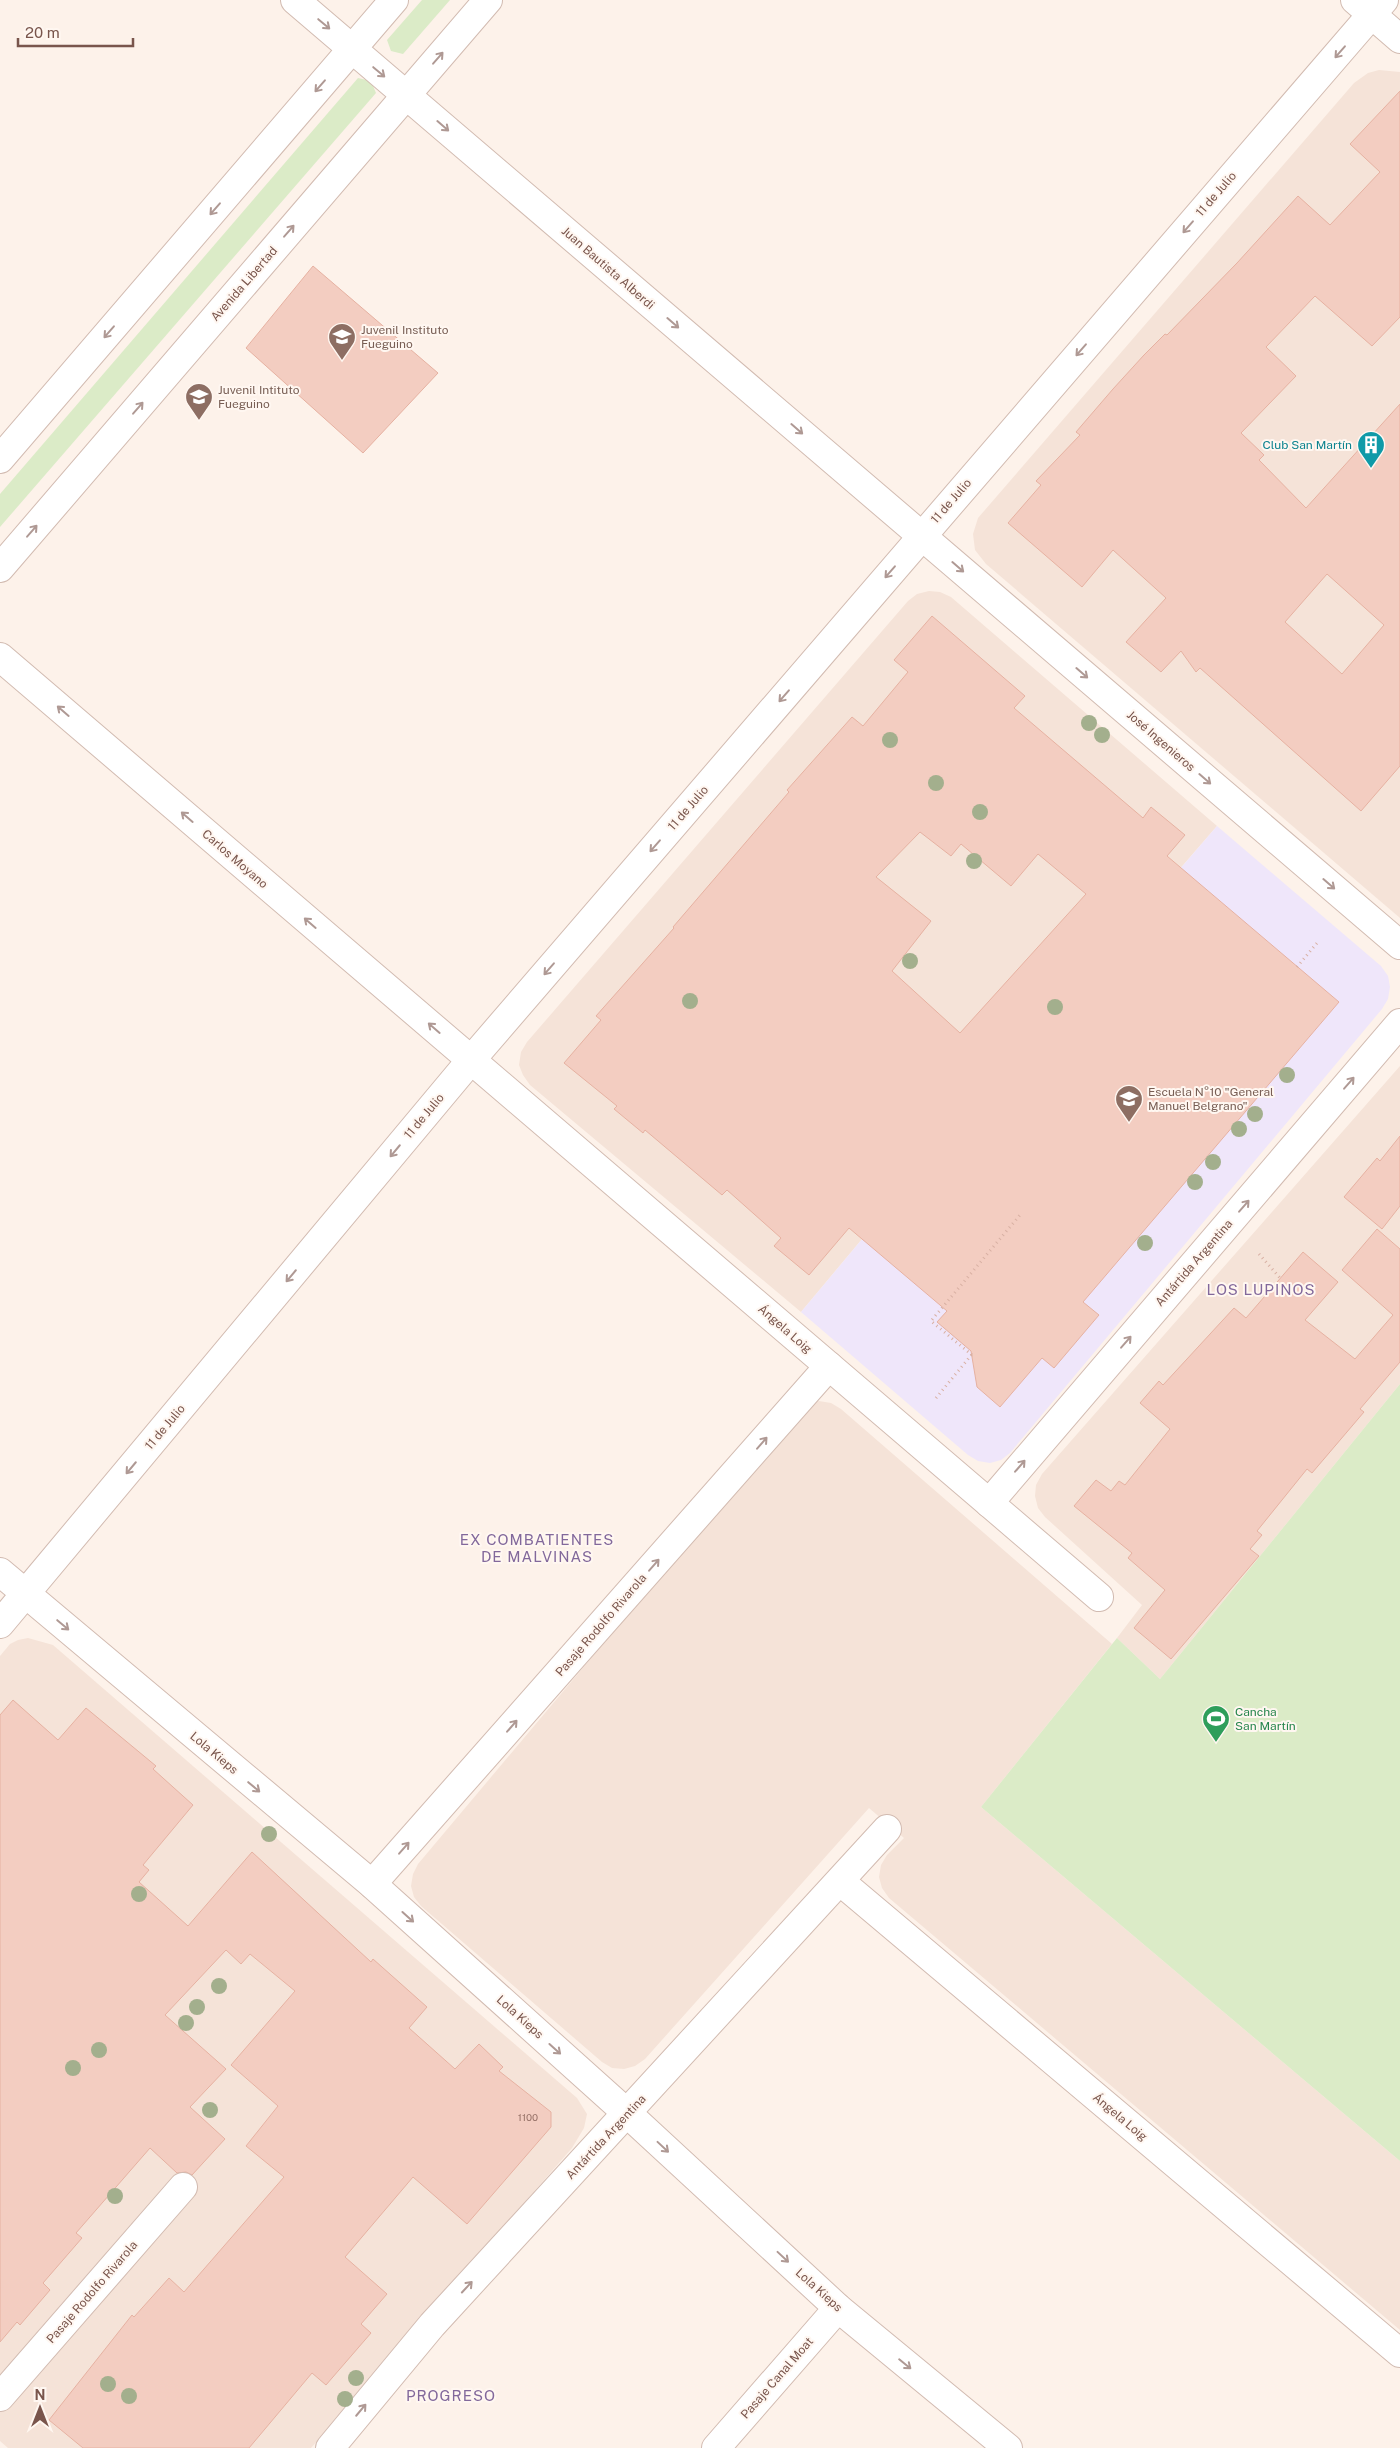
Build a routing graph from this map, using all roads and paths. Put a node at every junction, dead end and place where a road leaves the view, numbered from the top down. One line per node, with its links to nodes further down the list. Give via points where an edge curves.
1 (295, 0): 6 (street, Juan Bautista Alberdi, one-way to 6)
2 (394, 0): 6 (street)
3 (488, 0): 7 (street, Avenida Libertad, one-way to 3)
4 (1370, 5): 5 (street); 9 (street, 11 de Julio, one-way to 9)
5 (1400, 39)
6 (352, 49): 7 (street, Juan Bautista Alberdi, one-way to 7); 8 (street, one-way to 8)
7 (406, 95): 9 (street, Juan Bautista Alberdi, one-way to 9); 10 (street, Avenida Libertad, one-way to 7)
8 (0, 459)
9 (922, 535): 13 (street, José Ingenieros, one-way to 13); 16 (street, 11 de Julio, one-way to 16)
10 (0, 568)
11 (0, 657): 16 (street, Carlos Moyano, one-way to 11)
12 (1317, 944): 14 (path)
13 (1400, 946)
14 (1297, 966)
15 (1400, 1023): 22 (street, Antártida Argentina, one-way to 15)
16 (471, 1060): 20 (street, Ángela Loig); 24 (street, 11 de Julio, one-way to 24)
17 (1020, 1215): 21 (path, via 931,1321 972,1354)
18 (1259, 1254): 19 (path)
19 (1280, 1278)
20 (829, 1366): 22 (street, Ángela Loig); 29 (street, Pasaje Rodolfo Rivarola, one-way to 20)
21 (936, 1398)
22 (989, 1503): 25 (street, Ángela Loig)
23 (0, 1572): 24 (street, Lola Kieps)
24 (26, 1594): 26 (street, 11 de Julio); 29 (street, Lola Kieps, one-way to 29)
25 (1099, 1598)
26 (0, 1624)
27 (887, 1829): 28 (street, Antártida Argentina)
28 (841, 1882): 30 (street, Antártida Argentina); 33 (street, Ángela Loig)
29 (372, 1884): 30 (street, Lola Kieps, one-way to 30)
30 (628, 2114): 32 (street, Lola Kieps, one-way to 32); 35 (street, Antártida Argentina, one-way to 30, via 432,2324)
31 (184, 2187): 34 (street, Pasaje Rodolfo Rivarola)
32 (838, 2308): 36 (street, Pasaje Canal Moat); 37 (street, Lola Kieps, one-way to 37)
33 (1400, 2353)
34 (0, 2397)
35 (330, 2448)
36 (716, 2448)
37 (1008, 2448)

